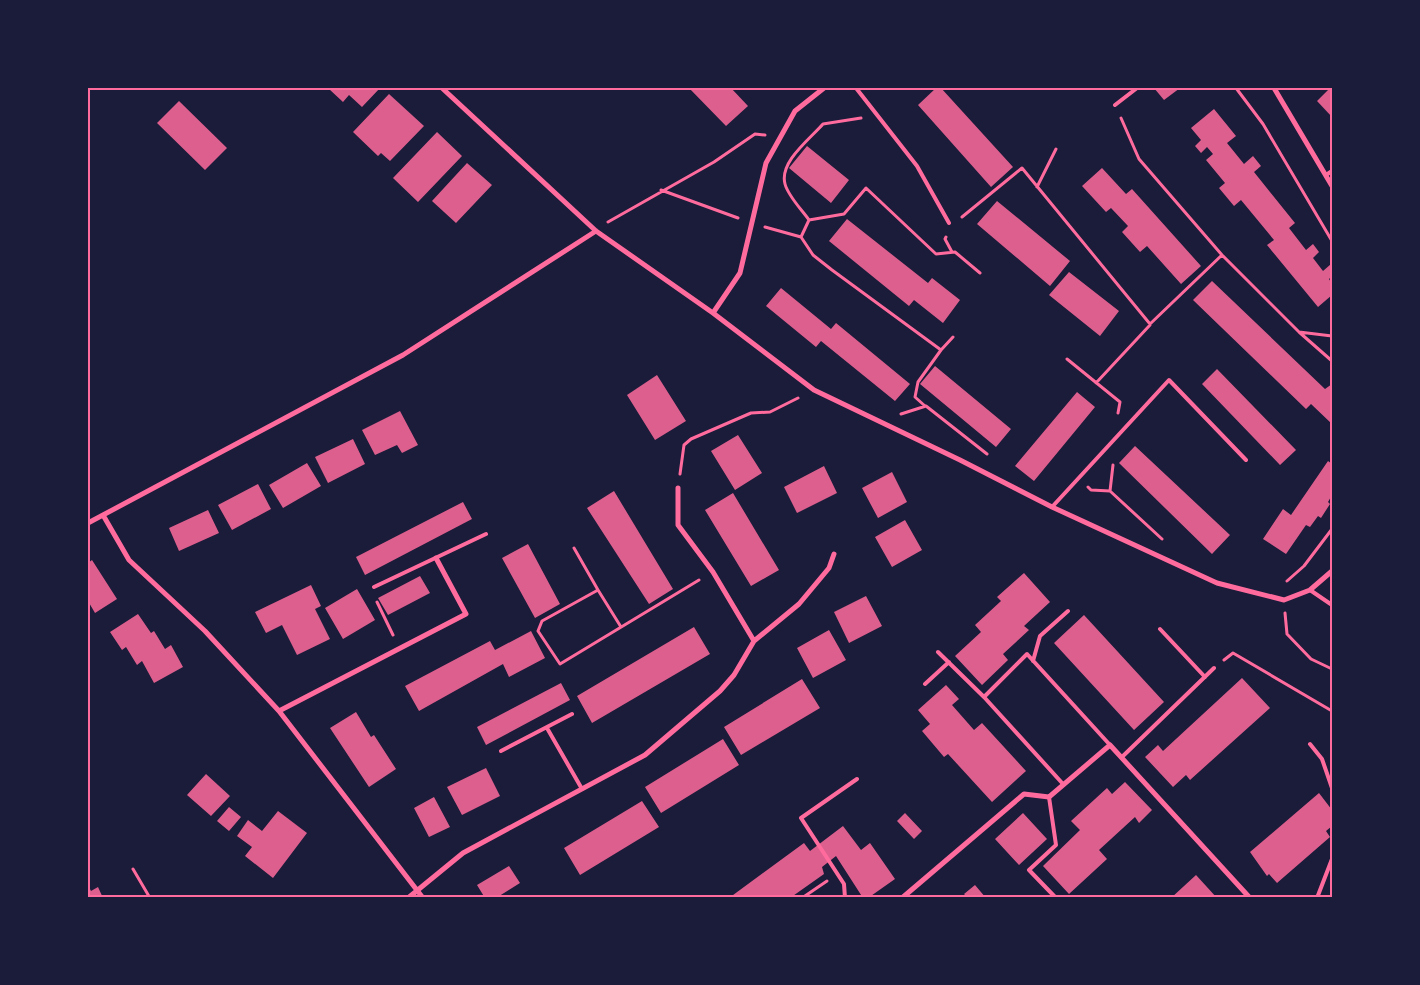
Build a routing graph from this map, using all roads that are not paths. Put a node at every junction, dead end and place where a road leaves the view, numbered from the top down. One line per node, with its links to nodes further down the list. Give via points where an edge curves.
1 (442, 88): 11 (street)
2 (824, 88): 12 (street, via 795,111 766,163 740,273)
3 (856, 88): 10 (lane, via 917,166)
4 (1137, 88): 6 (lane)
5 (1274, 88): 8 (street)
6 (1115, 105)
7 (1332, 171): 8 (lane)
8 (1326, 175): 9 (street)
9 (1332, 186)
10 (949, 222)
11 (596, 232): 12 (street); 16 (street, via 403,355)
12 (713, 313): 15 (street, via 814,390)
13 (1246, 460): 15 (lane, via 1169,380)
14 (678, 488): 27 (street, via 678,525 713,572)
15 (1052, 507): 23 (street, via 1216,583 1284,600)
16 (103, 515): 17 (street); 35 (street, via 129,560 204,631)
17 (88, 523)
18 (486, 534): 20 (lane)
19 (834, 554): 27 (street, via 829,568 799,604)
20 (436, 558): 22 (lane); 35 (street, via 466,614)
21 (1332, 571): 23 (street)
22 (374, 587)
23 (1310, 590): 24 (lane)
24 (1332, 605)
25 (1068, 611): 29 (lane, via 1040,636)
26 (1160, 629): 32 (lane)
27 (754, 641): 45 (street, via 734,675 705,706 645,755)
28 (938, 652): 30 (lane)
29 (1033, 661): 34 (lane, via 1027,654); 39 (lane)
30 (949, 662): 33 (lane); 34 (lane)
31 (1214, 668): 32 (lane)
32 (1205, 677): 41 (lane)
33 (925, 684)
34 (984, 697): 43 (lane)
35 (279, 711): 48 (street)
36 (572, 714): 37 (lane)
37 (547, 728): 40 (lane); 45 (lane)
38 (1310, 744): 44 (lane, via 1322,759)
39 (1110, 745): 41 (street); 43 (street)
40 (501, 750)
41 (1123, 756): 54 (street)
42 (857, 779): 51 (lane, via 801,818 844,884)
43 (1063, 784): 46 (street)
44 (1332, 788)
45 (582, 789): 48 (street, via 463,853)
46 (1049, 797): 52 (street, via 1024,794); 53 (lane, via 1056,845 1029,870)
47 (1332, 859): 55 (lane)
48 (418, 891): 49 (street); 50 (street)
49 (408, 898)
50 (423, 898)
51 (845, 898)
52 (902, 898)
53 (1056, 898)
54 (1250, 898)
55 (1317, 898)

